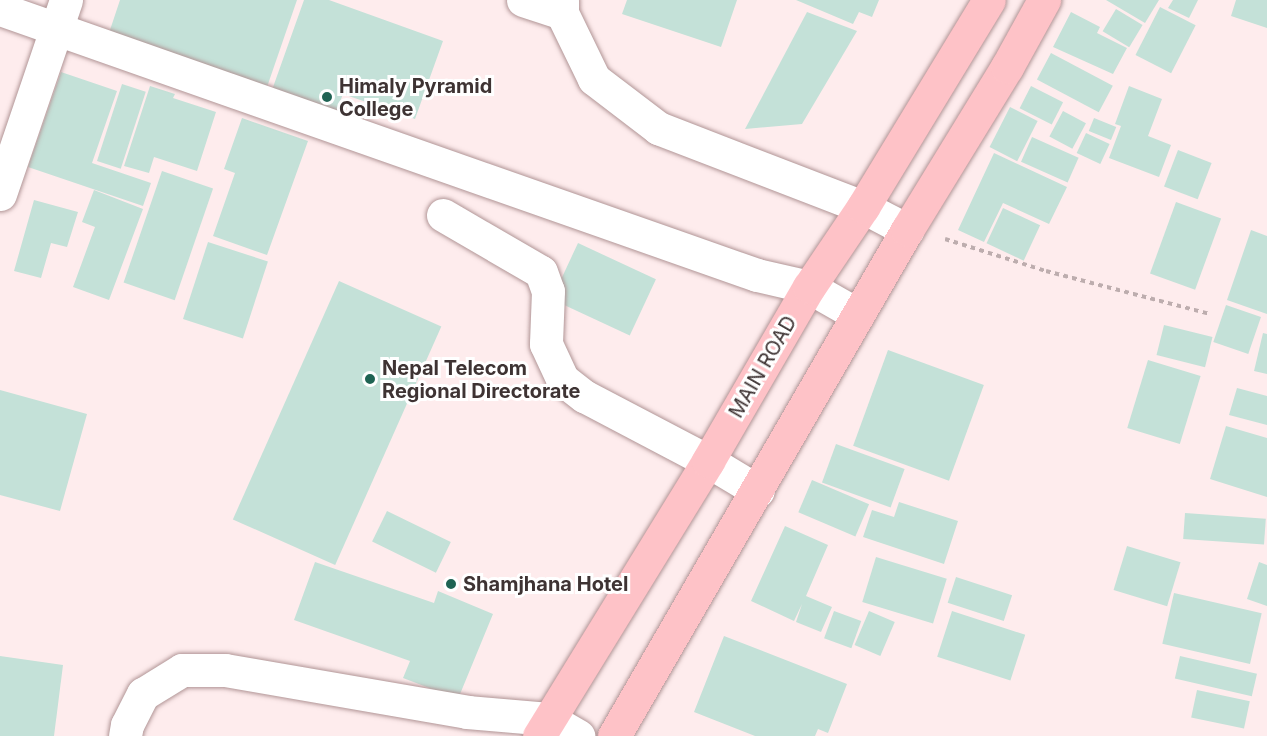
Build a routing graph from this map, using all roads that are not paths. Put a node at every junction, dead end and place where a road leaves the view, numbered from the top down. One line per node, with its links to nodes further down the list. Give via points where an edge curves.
1 (523, 0): 4 (street)
2 (989, 0): 8 (main road, MAIN ROAD)
3 (1044, 0): 10 (main road)
4 (562, 6): 8 (street, via 594,79 658,128)
5 (0, 9): 6 (street)
6 (62, 13): 7 (street); 11 (street, via 757,275)
7 (0, 194)
8 (863, 207): 10 (street); 11 (main road, MAIN ROAD)
9 (443, 215): 13 (street, via 541,272 548,291 546,344 562,379 584,396)
10 (907, 230): 12 (main road)
11 (809, 286): 12 (street); 13 (main road, MAIN ROAD)
12 (858, 315): 14 (main road)
13 (708, 461): 14 (street); 15 (main road, MAIN ROAD)
14 (758, 491): 18 (main road)
15 (544, 728): 16 (street, via 225,670 182,670 143,694); 17 (street)
16 (125, 736)
17 (579, 736)
18 (614, 736)

